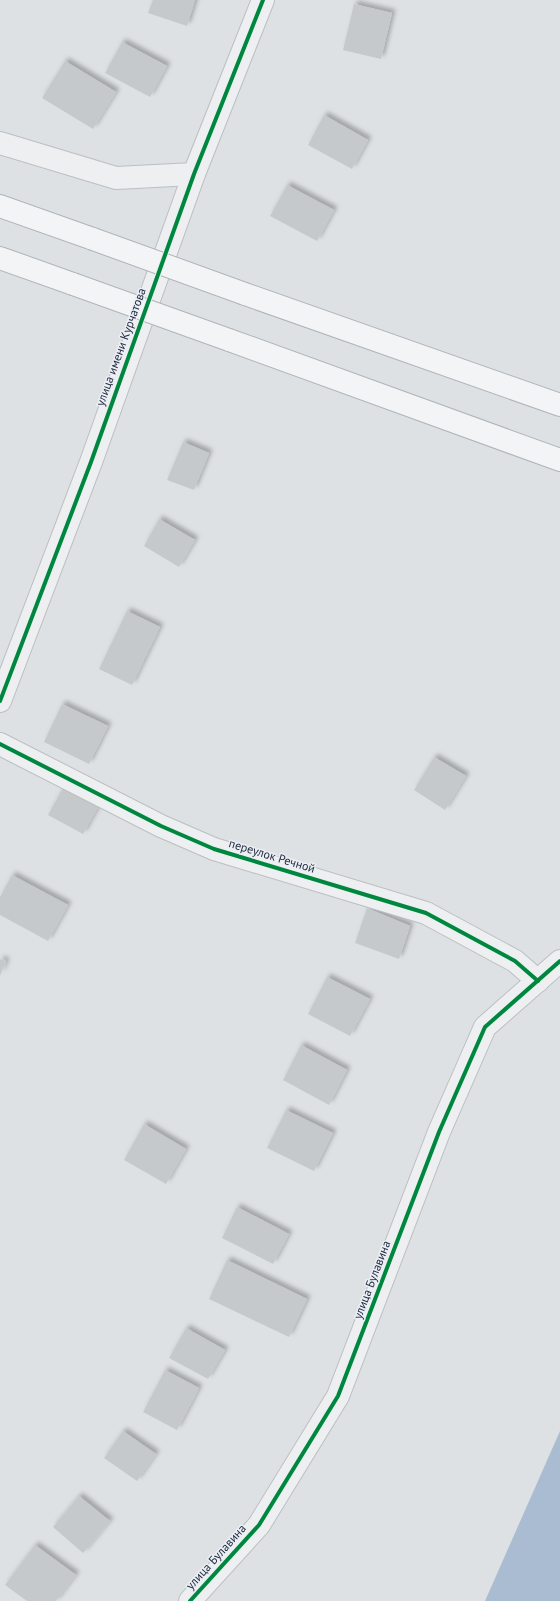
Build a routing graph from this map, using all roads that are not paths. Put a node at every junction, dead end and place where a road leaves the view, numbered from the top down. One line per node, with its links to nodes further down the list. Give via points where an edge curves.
1 (263, 0): 3 (street, улица имени Курчатова)
2 (0, 143): 3 (street, via 116,178)
3 (194, 174): 8 (street, улица имени Курчатова, via 91,462)
4 (0, 206): 6 (highway, bridge)
5 (0, 258): 7 (highway, bridge)
6 (560, 405)
7 (560, 460)
8 (0, 701)
9 (0, 744): 11 (street, переулок Речной, via 162,826 214,849 426,913 515,961)
10 (559, 962): 11 (street, улица Булавина)
11 (538, 981): 12 (street, улица Булавина, via 485,1027 439,1132 338,1396 259,1525)
12 (190, 1601)

